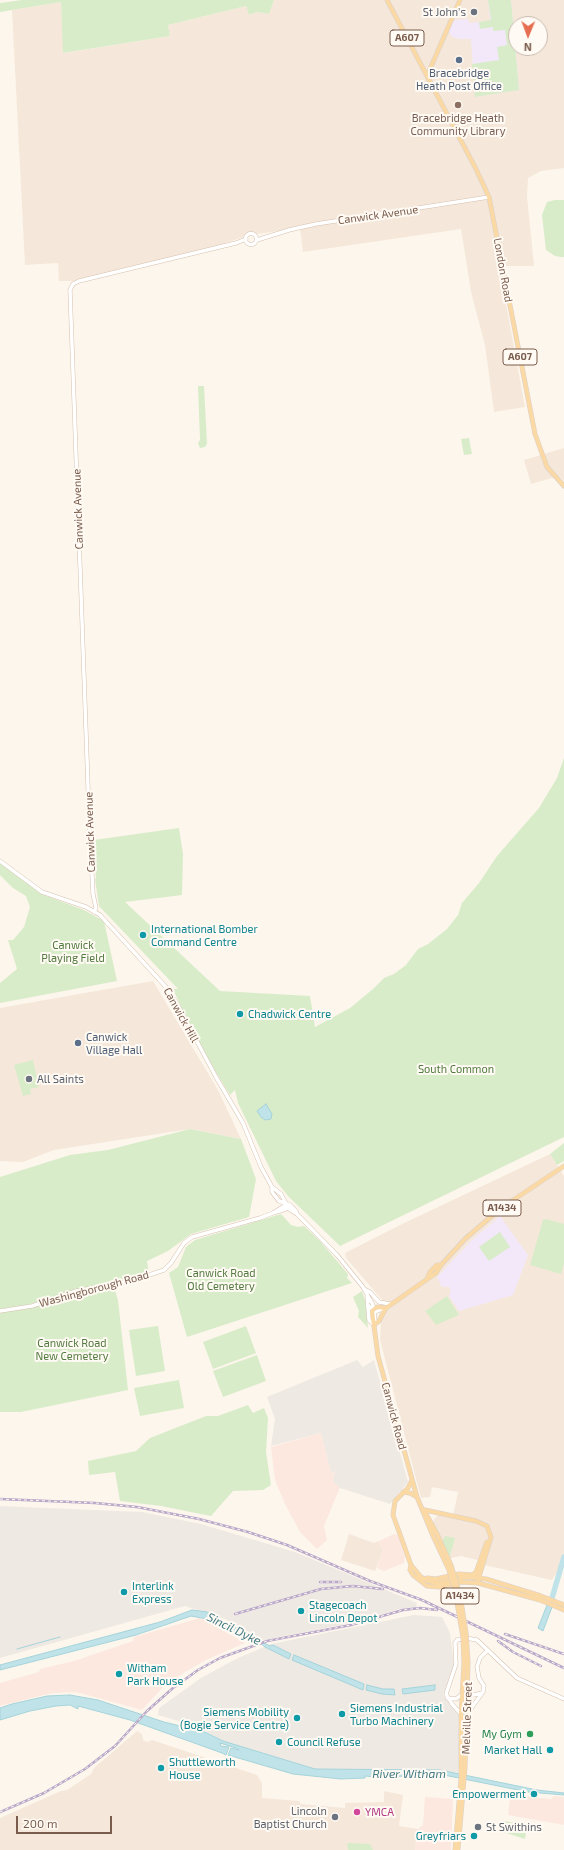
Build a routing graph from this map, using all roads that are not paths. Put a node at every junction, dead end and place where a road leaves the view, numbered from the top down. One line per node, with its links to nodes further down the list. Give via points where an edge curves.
1 (387, 0): 3 (main road, A607)
2 (460, 0): 3 (main road, A607)
3 (427, 76): 4 (main road, London Road / A607)
4 (489, 197): 5 (main road, Canwick Avenue, via 316,224); 7 (main road, London Road / A607, via 535,434 543,459)
5 (256, 238): 6 (main road, Canwick Avenue, via 250,234); 6 (main road, Canwick Avenue, via 254,245)
6 (246, 241): 9 (main road, Canwick Avenue, via 79,280 70,290)
7 (564, 486)
8 (0, 861): 10 (main road, Canwick Hill, via 42,892)
9 (94, 902): 10 (main road); 10 (main road, Canwick Avenue, via 96,908)
10 (91, 910): 11 (main road, Canwick Hill, via 108,922 166,987)
11 (227, 1095): 13 (main road, Canwick Road, via 243,1123 261,1167 272,1187 277,1189)
12 (564, 1166): 16 (main road, A1434, via 500,1210 466,1238 437,1272)
13 (286, 1204): 14 (main road, Canwick Road, via 290,1205 337,1255); 20 (main road, Washingborough Road, via 286,1209 273,1214 192,1237 184,1243 164,1270 32,1306)
14 (364, 1290): 15 (main road, Canwick Road); 16 (main road, via 370,1292 379,1302)
15 (367, 1296): 17 (main road, Canwick Road); 19 (main road, Canwick Road)
16 (390, 1304): 18 (main road, A1434)
17 (368, 1305): 19 (main road); 21 (main road, Canwick Road, via 370,1322)
18 (386, 1308): 19 (main road, via 381,1306); 21 (main road, A1434, via 380,1321)
19 (373, 1310): 21 (main road, A1434)
20 (0, 1311)
21 (374, 1325): 22 (main road, Canwick Road / A1434, via 380,1362)
22 (412, 1480): 23 (main road); 24 (main road, Canwick Road / A1434)
23 (403, 1492): 24 (main road); 30 (main road, via 395,1501 393,1515)
24 (417, 1497): 25 (main road, Canwick Road / A1434)
25 (420, 1505): 26 (main road, Canwick Road / A1434); 29 (main road, Canwick Road / A1434)
26 (425, 1510): 27 (main road); 28 (main road, Canwick Road / A1434)
27 (439, 1513): 28 (main road); 31 (main road, via 485,1524 489,1530)
28 (432, 1524): 29 (main road, Canwick Road / A1434)
29 (435, 1535): 36 (main road, A1434, bridge, via 451,1565 460,1595 466,1633)
30 (411, 1565): 31 (main road, via 421,1577 436,1579 459,1574 472,1575); 31 (main road, via 413,1575 427,1586 439,1587)
31 (476, 1579): 32 (main road)
32 (553, 1603): 33 (main road); 34 (main road)
33 (564, 1605)
34 (564, 1610)
35 (488, 1650): 38 (main road, via 480,1658 477,1667 484,1686); 40 (main road, via 471,1638 455,1641 456,1664 446,1692); 41 (main road, via 516,1678)
36 (466, 1663): 37 (main road, Melville Street / A1434); 39 (main road, Melville Street / A1434)
37 (468, 1690): 38 (main road, via 474,1695); 43 (main road, Melville Street / A1434)
38 (483, 1692): 43 (main road)
39 (463, 1693): 40 (main road, via 456,1699); 42 (main road, Melville Street / A1434)
40 (448, 1698): 42 (main road)
41 (564, 1699)
42 (461, 1714): 44 (main road, Melville Street / A1434)
43 (466, 1714): 44 (main road, Melville Street / A1434)
44 (463, 1774): 45 (main road, A1434)
45 (460, 1818): 46 (main road, A1434); 47 (main road, A1434)
46 (455, 1850)
47 (458, 1850)

